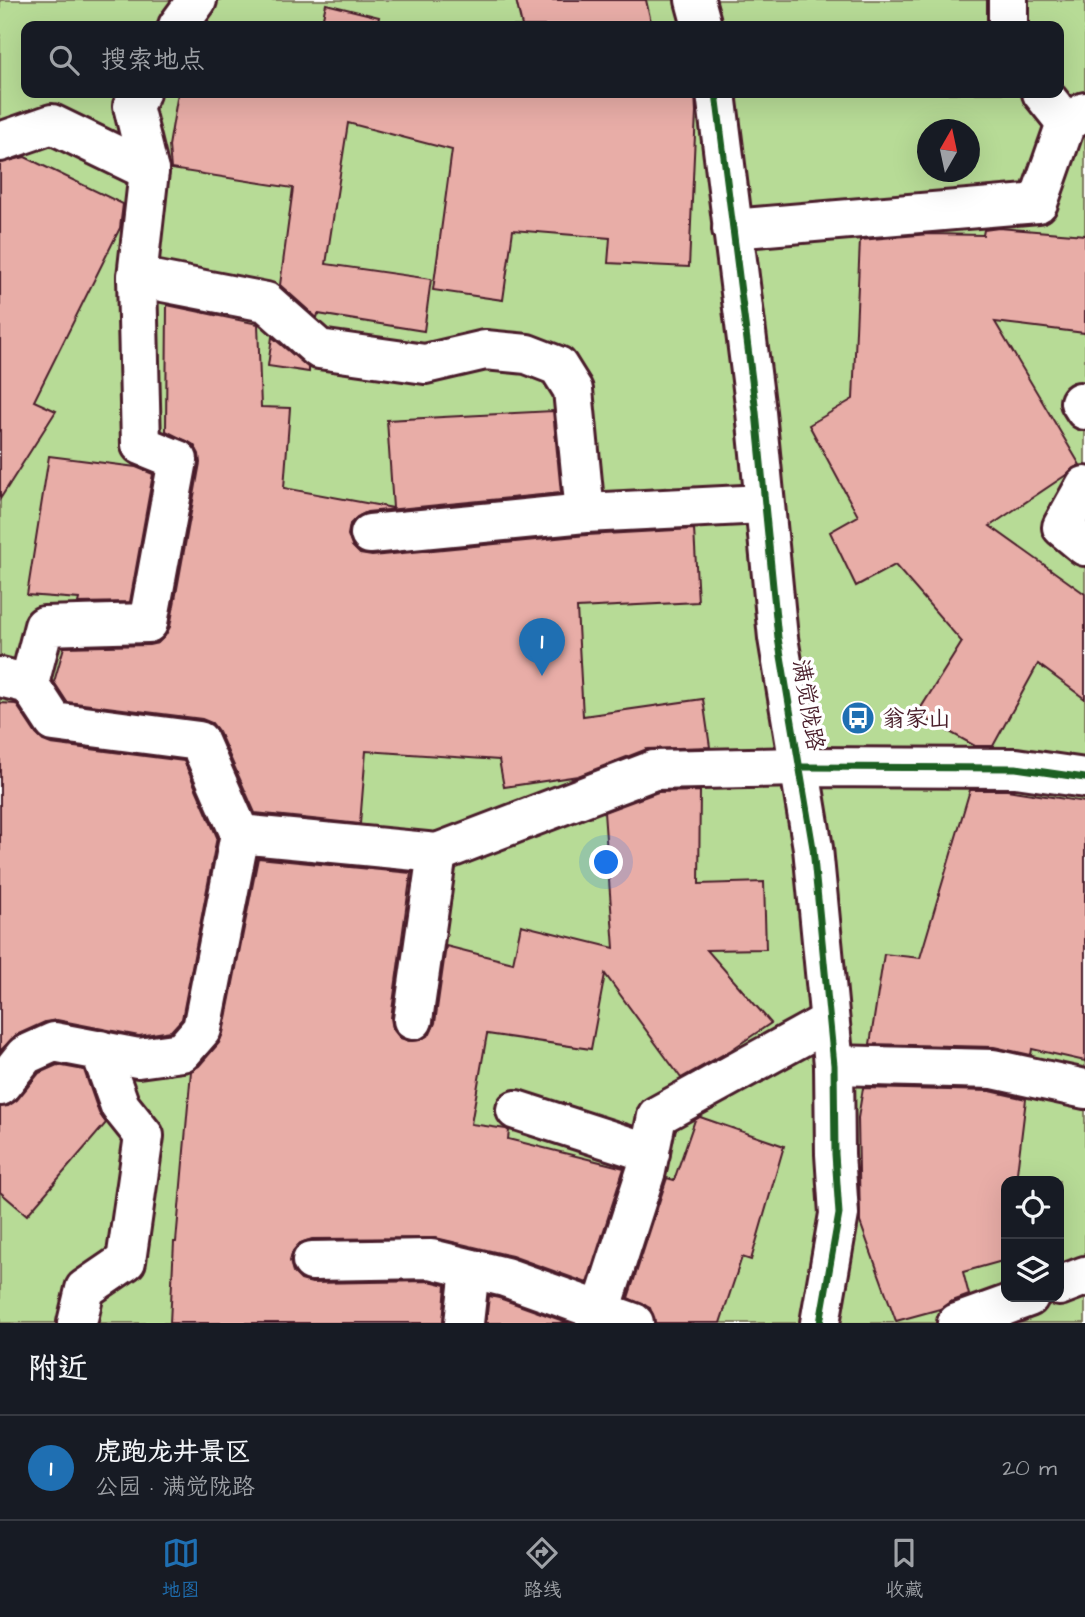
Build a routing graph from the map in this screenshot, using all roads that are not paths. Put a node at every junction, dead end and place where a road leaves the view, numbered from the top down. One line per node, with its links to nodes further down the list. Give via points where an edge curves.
1 (197, 0): 4 (street)
2 (695, 0): 5 (street)
3 (1008, 0): 6 (street)
4 (182, 21)
5 (701, 21)
6 (1008, 21)
7 (137, 98): 12 (street, via 133,106)
8 (717, 98): 13 (street, 满觉陇路)
9 (1049, 98): 10 (street)
10 (1076, 118): 13 (street, via 1038,203)
11 (0, 142): 12 (street, via 52,124)
12 (149, 171): 14 (street)
13 (732, 229): 16 (street, 满觉陇路)
14 (137, 277): 17 (street, via 266,302 319,349 425,364 485,350 527,354 558,366 573,390); 20 (street, via 141,445 178,460 148,623 44,626)
15 (1085, 486): 19 (street, via 1062,527)
16 (763, 504): 17 (street); 21 (street, 满觉陇路, via 778,638)
17 (585, 513): 18 (street)
18 (370, 534)
19 (1085, 545)
20 (14, 681): 23 (street, via 54,722 200,741)
21 (800, 767): 22 (street, via 1016,768); 24 (street, via 654,771); 26 (street, 满觉陇路, via 813,848)
22 (1085, 778)
23 (240, 834): 24 (street); 27 (street, via 202,1029 182,1052 138,1058)
24 (437, 853): 25 (street)
25 (413, 1020)
26 (828, 1022): 28 (street, 满觉陇路); 32 (street, via 657,1116)
27 (100, 1050): 29 (street, via 54,1042 25,1055); 39 (street, via 120,1106 144,1136 126,1261 85,1289)
28 (834, 1065): 30 (street, via 993,1069); 41 (street, 满觉陇路, via 839,1214)
29 (0, 1086)
30 (1085, 1089)
31 (516, 1110): 32 (street)
32 (650, 1153): 38 (street)
33 (312, 1261): 34 (street, via 431,1259)
34 (470, 1269): 38 (street); 40 (street)
35 (1085, 1276): 36 (street)
36 (1064, 1284)
37 (1015, 1302): 42 (street)
38 (617, 1317)
39 (77, 1323)
40 (464, 1323)
41 (820, 1323)
42 (957, 1323)

